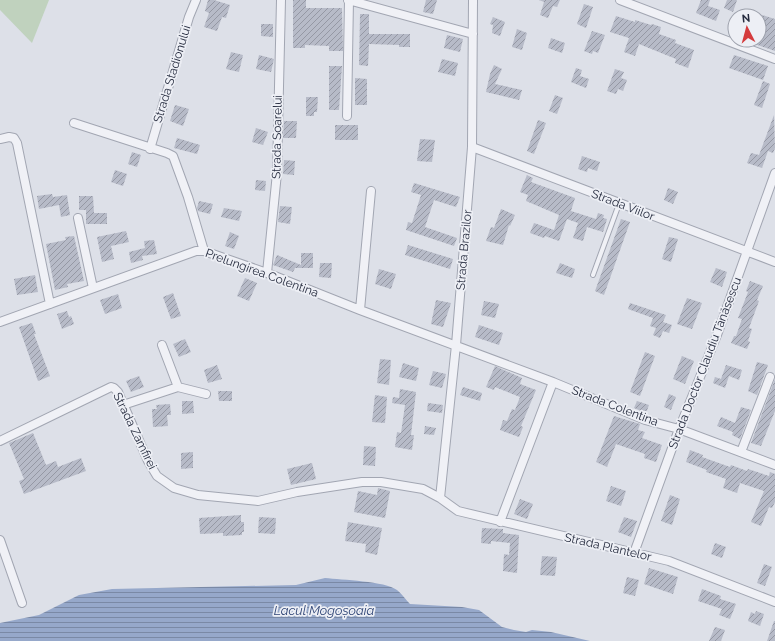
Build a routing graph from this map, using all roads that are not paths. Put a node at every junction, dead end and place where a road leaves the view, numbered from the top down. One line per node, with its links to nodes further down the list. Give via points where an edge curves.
1 (196, 0): 12 (street, Strada Stadionului)
2 (280, 0): 20 (street, Strada Soarelui, via 277,173)
3 (348, 0): 6 (street); 8 (street)
4 (473, 0): 6 (street, Strada Brazilor)
5 (620, 0): 7 (street)
6 (473, 34): 11 (street, Strada Brazilor)
7 (775, 59)
8 (347, 116)
9 (74, 123): 12 (street)
10 (0, 139): 23 (street, via 14,138 17,143)
11 (472, 147): 15 (street, Strada Viilor); 27 (street, Strada Brazilor)
12 (150, 148): 17 (street, via 173,156)
13 (775, 173): 18 (street, Strada Doctor Claudiu Tănăsescu)
14 (371, 191): 24 (street)
15 (619, 204): 18 (street, Strada Viilor); 21 (lane)
16 (78, 218): 22 (street)
17 (204, 251): 20 (street, Prelungirea Colentina); 22 (street, Prelungirea Colentina, via 196,251)
18 (747, 252): 19 (street, Strada Viilor); 33 (street, Strada Doctor Claudiu Tănăsescu)
19 (775, 262)
20 (267, 273): 24 (street, Prelungirea Colentina)
21 (593, 275)
22 (93, 288): 23 (street, Prelungirea Colentina)
23 (50, 304): 25 (street, Prelungirea Colentina)
24 (360, 310): 27 (street, Prelungirea Colentina)
25 (0, 322)
26 (162, 345): 30 (street)
27 (456, 345): 29 (street, Strada Colentina); 37 (street, Strada Brazilor)
28 (770, 377): 35 (street)
29 (553, 382): 33 (street, Strada Colentina, via 646,420); 38 (street)
30 (178, 387): 31 (street); 32 (street)
31 (206, 394)
32 (123, 405): 34 (street, Strada Zamfirei, via 118,392 111,387); 37 (street, Strada Zamfirei, via 157,476 174,488 198,495 258,500 362,482 380,482 423,490)
33 (679, 429): 35 (street, Strada Colentina); 40 (street, Strada Doctor Claudiu Tănăsescu)
34 (0, 441)
35 (740, 452): 36 (street, Strada Colentina)
36 (775, 465)
37 (440, 498): 38 (street, Strada Plantelor, via 458,511)
38 (500, 522): 40 (street, Strada Plantelor)
39 (0, 540): 42 (street)
40 (634, 553): 41 (street, Strada Plantelor, via 669,561)
41 (775, 602)
42 (22, 603)

